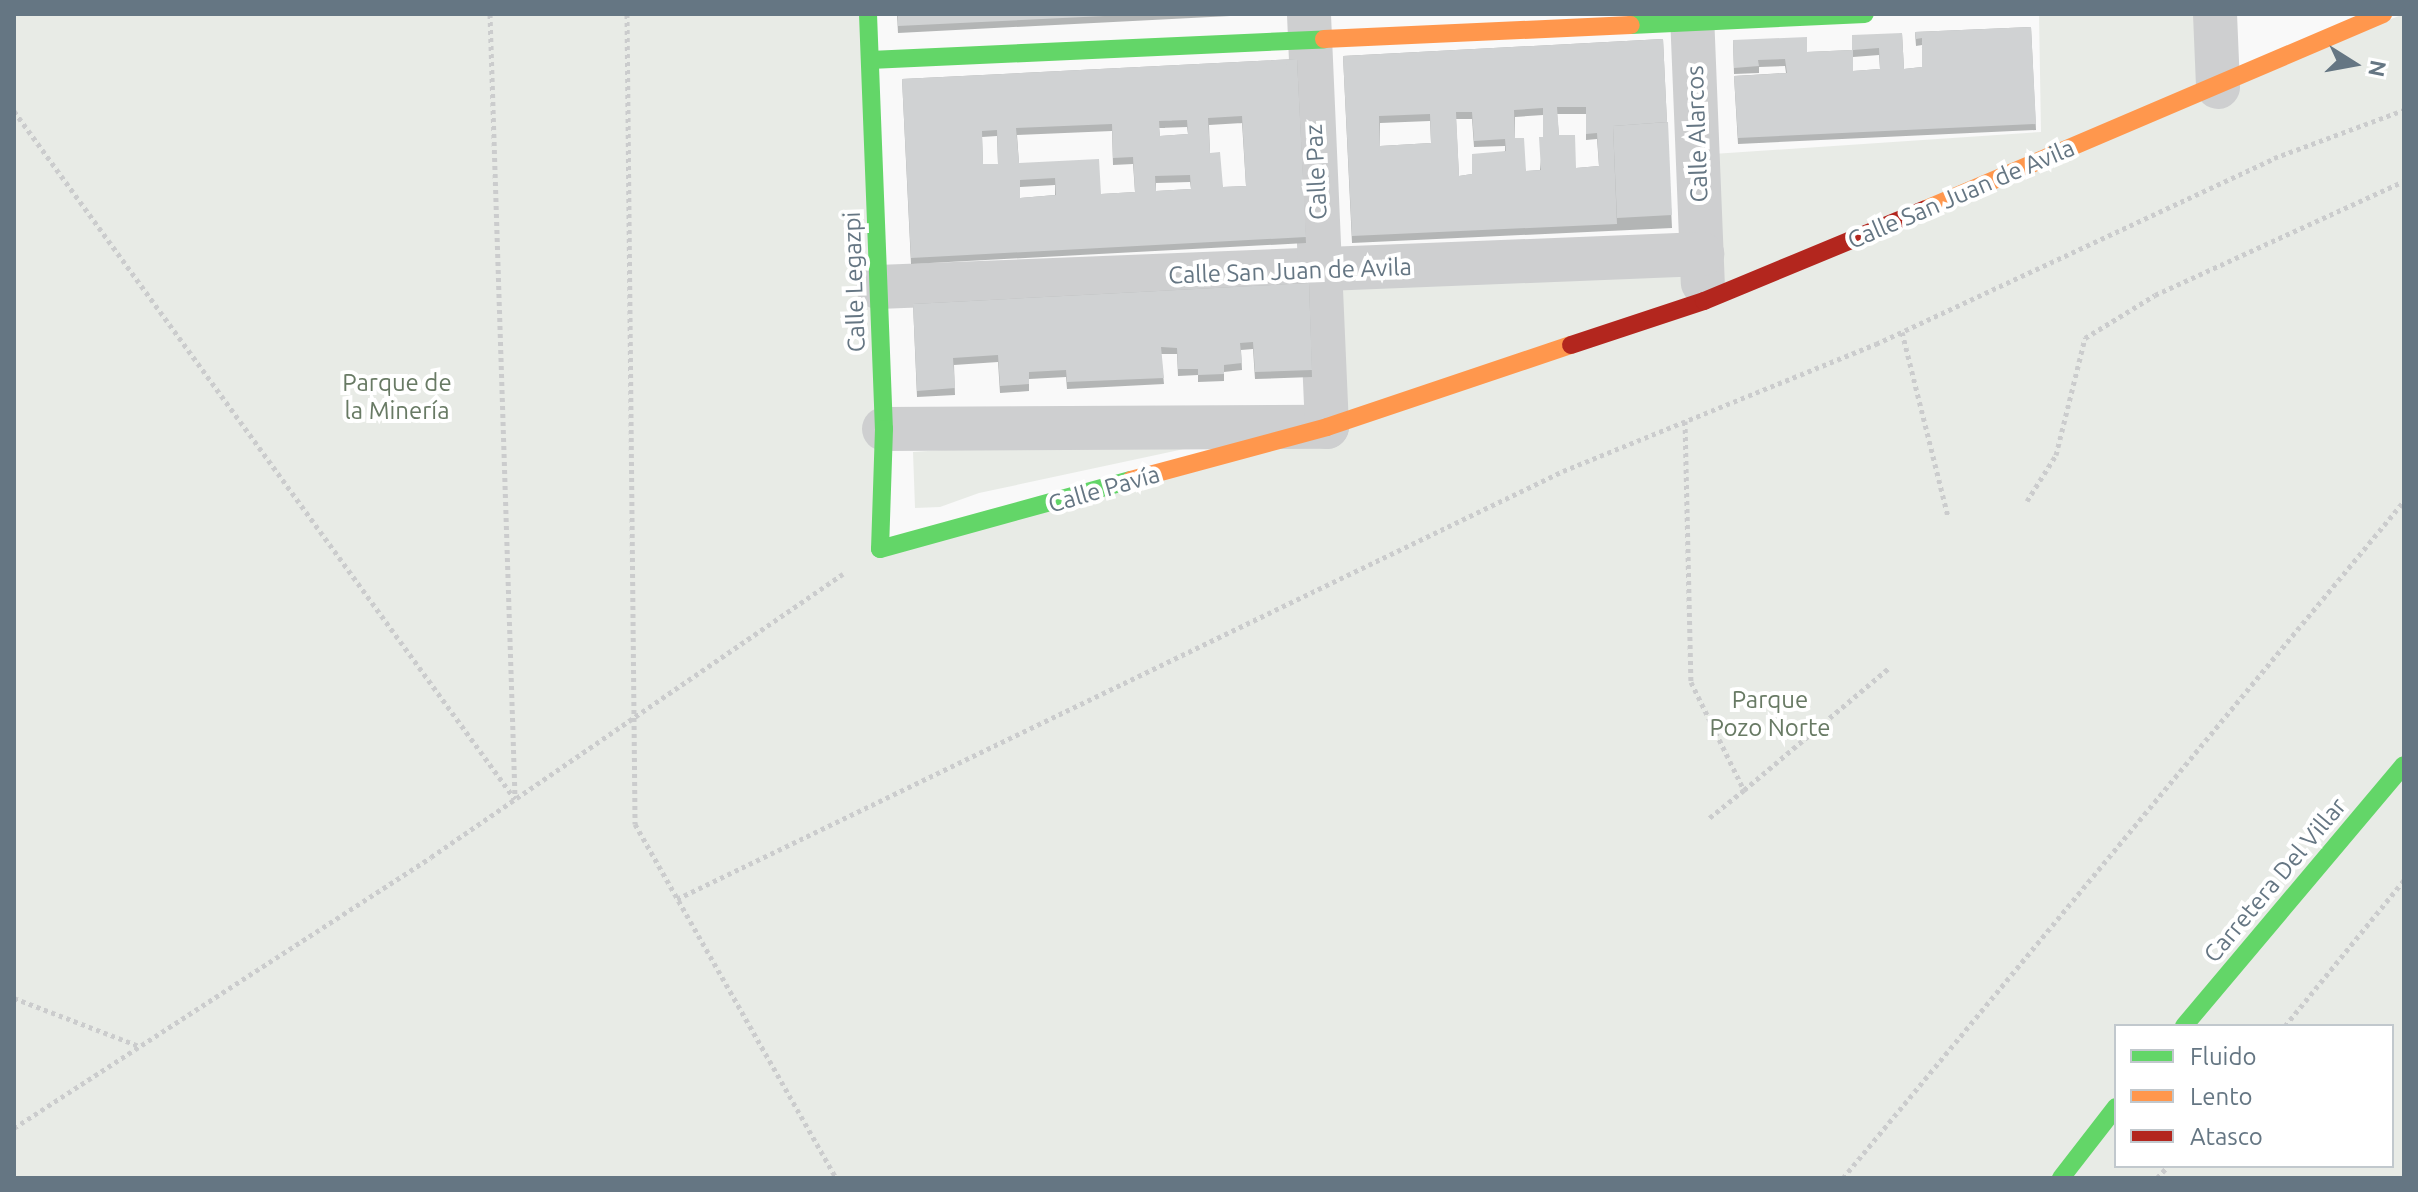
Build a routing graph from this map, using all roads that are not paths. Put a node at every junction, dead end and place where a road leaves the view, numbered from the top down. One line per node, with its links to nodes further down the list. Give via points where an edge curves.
1 (868, 14): 7 (street, Calle Legazpi)
2 (1865, 14): 5 (street)
3 (2215, 14): 8 (street)
4 (2383, 14): 8 (street, Calle San Juan de Avila)
5 (1692, 18): 6 (street); 9 (street, Calle Alarcos)
6 (1310, 26): 7 (street); 10 (street, Calle Paz)
7 (870, 60): 11 (street, Calle Legazpi)
8 (2218, 87): 12 (street, Calle San Juan de Avila)
9 (1702, 254): 10 (street, Calle San Juan de Avila); 12 (street, Calle Alarcos)
10 (1321, 270): 11 (street, Calle San Juan de Avila); 13 (street, Calle Paz)
11 (878, 287): 14 (street, Calle Legazpi)
12 (1704, 301): 13 (street, Calle Pavía)
13 (1327, 427): 14 (street, Calle Pavía); 15 (street, Calle Pavía)
14 (884, 429): 15 (street, Calle Legazpi)
15 (880, 549)
16 (2404, 765): 17 (street, Carretera Del Villar)
17 (2186, 1024)
18 (2114, 1110): 19 (street)
19 (2061, 1178)

